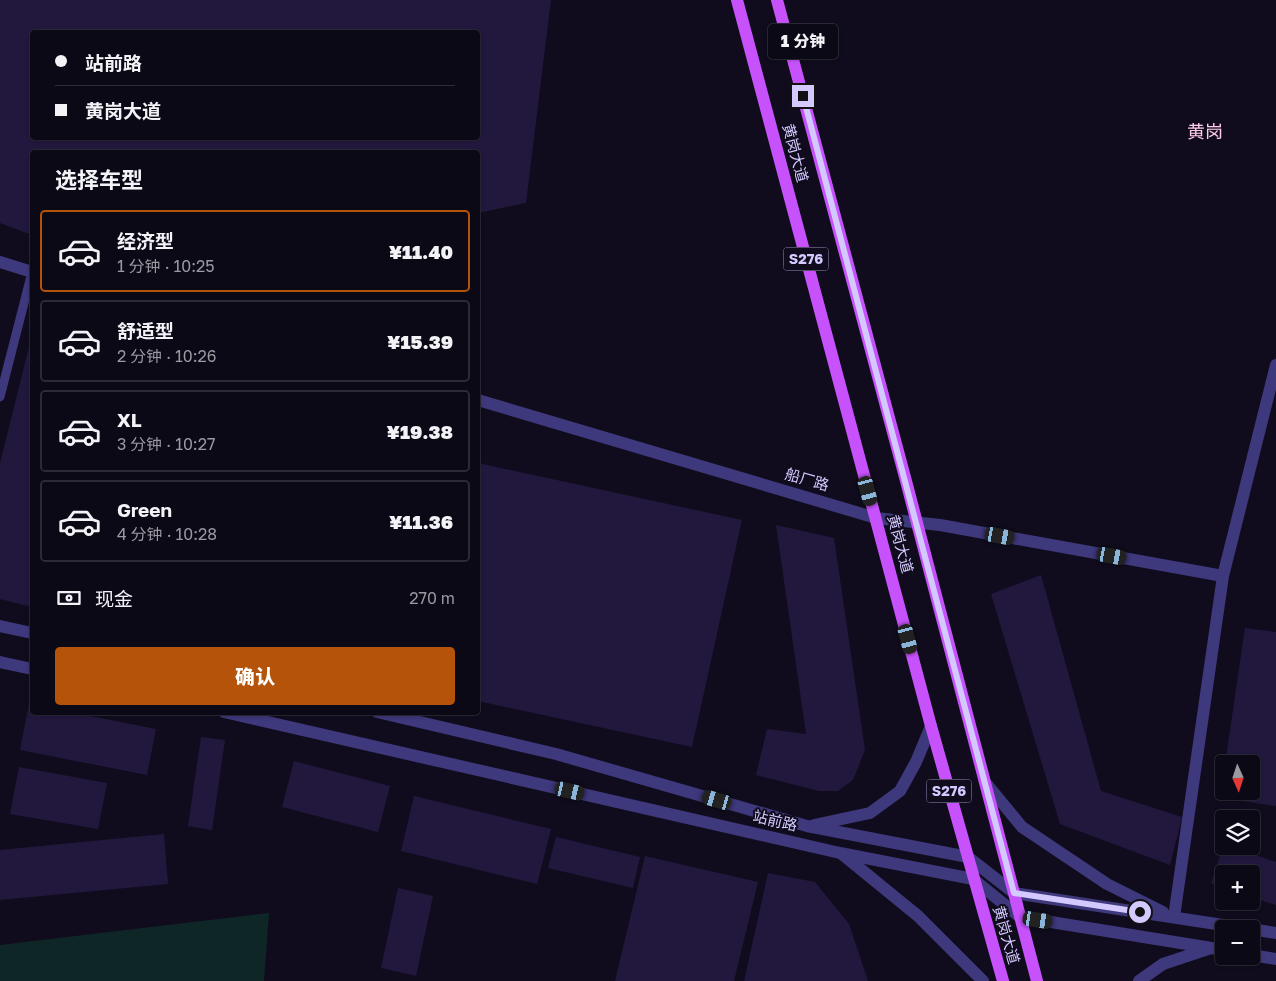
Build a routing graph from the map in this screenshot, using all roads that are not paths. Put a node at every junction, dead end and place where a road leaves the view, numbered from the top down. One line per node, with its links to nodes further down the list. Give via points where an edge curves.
1 (737, 0): 9 (main road, 黄岗大道 / S276)
2 (777, 0): 10 (main road, 黄岗大道 / S276)
3 (0, 262): 4 (street)
4 (30, 271)
5 (30, 280): 7 (lane)
6 (1276, 365): 11 (street)
7 (0, 397)
8 (480, 401): 9 (street, 船厂路)
9 (876, 518): 10 (street, 船厂路); 18 (main road, 黄岗大道 / S276)
10 (916, 521): 11 (street, 船厂路); 19 (main road, 黄岗大道 / S276)
11 (1223, 576): 26 (street)
12 (0, 626): 13 (street)
13 (30, 633)
14 (0, 662): 15 (street)
15 (30, 669)
16 (237, 715): 21 (street, 站前路)
17 (390, 715): 20 (street, 站前路, via 556,754)
18 (931, 726): 20 (street, via 900,791 870,813); 22 (main road, 黄岗大道 / S276)
19 (985, 782): 24 (main road, 黄岗大道 / S276); 26 (street, via 1022,827 1107,884)
20 (807, 826): 22 (street, 站前路)
21 (840, 853): 23 (street, 站前路); 34 (street, via 918,916)
22 (968, 857): 23 (main road, 黄岗大道 / S276); 24 (street, 站前路)
23 (973, 879): 25 (street, 站前路); 35 (main road, 黄岗大道 / S276)
24 (1014, 893): 25 (main road, 黄岗大道 / S276); 26 (street, 站前路)
25 (1020, 917): 30 (street, 站前路); 36 (main road, 黄岗大道 / S276)
26 (1174, 918): 27 (street, 站前路)
27 (1215, 924)
28 (1260, 931): 29 (street, 站前路)
29 (1276, 933)
30 (1215, 949)
31 (1215, 950): 37 (street, via 1163,964)
32 (1260, 956): 33 (street)
33 (1276, 959)
34 (983, 981)
35 (1003, 981)
36 (1037, 981)
37 (1139, 981)

